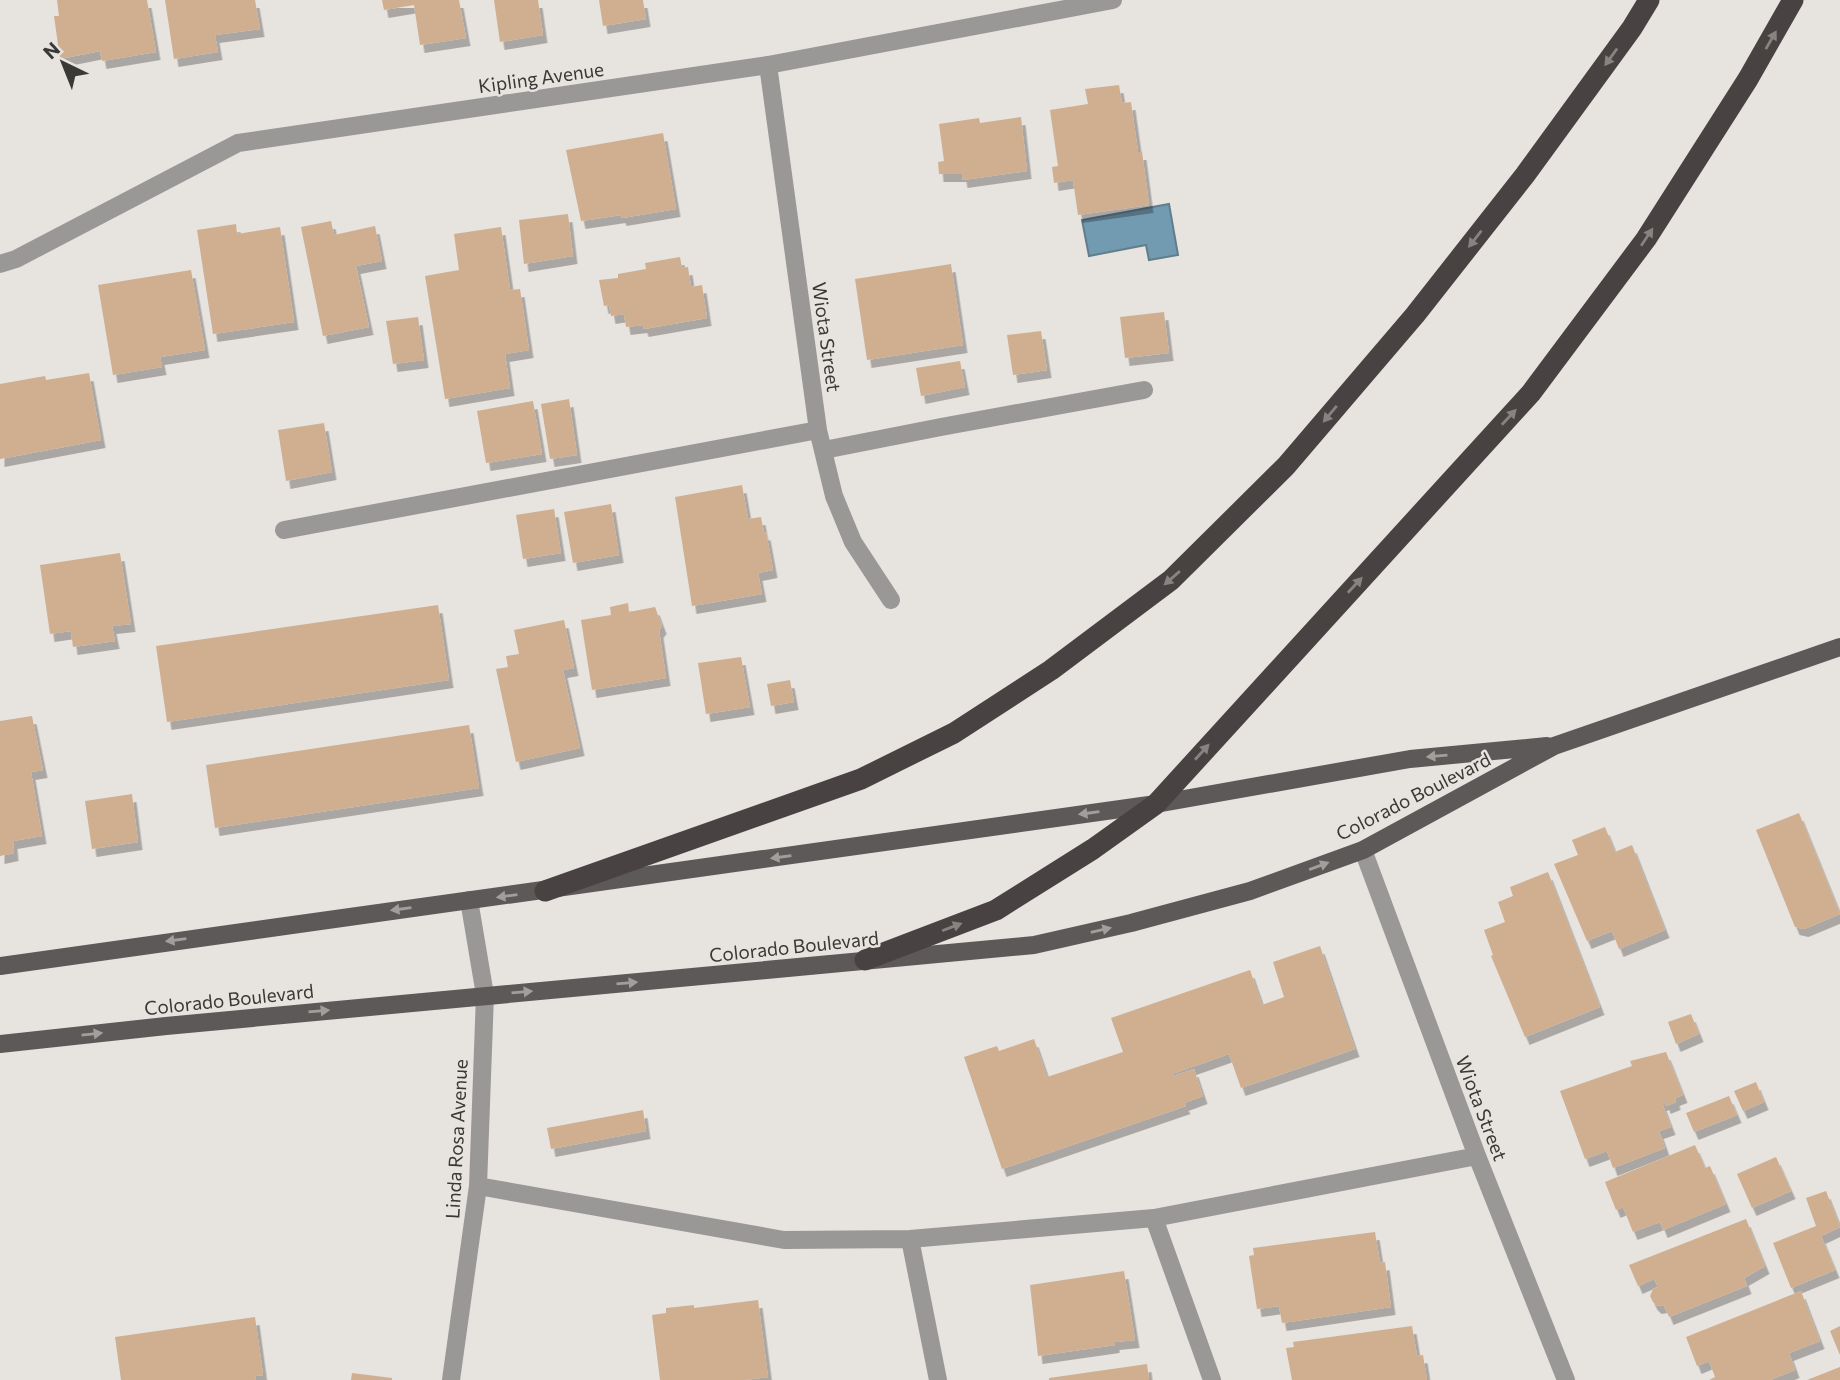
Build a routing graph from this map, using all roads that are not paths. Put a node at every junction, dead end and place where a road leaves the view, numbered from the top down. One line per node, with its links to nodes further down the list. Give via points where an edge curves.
1 (1113, 0): 4 (street, Kipling Avenue)
2 (1649, 0): 15 (highway, one-way to 15, via 1525,175 1415,315 1286,466 1171,580 1051,670 954,733 861,779)
3 (1793, 0): 13 (highway, one-way to 3, via 1531,393 1646,239)
4 (768, 65): 5 (street, Kipling Avenue, via 238,143 16,260); 7 (street, Wiota Street)
5 (0, 264)
6 (1144, 390): 8 (street)
7 (818, 430): 8 (street, Wiota Street); 9 (street)
8 (824, 450): 10 (street, Wiota Street, via 834,496 853,542)
9 (285, 530)
10 (891, 600)
11 (1840, 648): 12 (main road, Colorado Boulevard)
12 (1553, 746): 13 (main road, Colorado Boulevard, one-way to 13, via 1409,759); 14 (main road, Colorado Boulevard)
13 (1156, 803): 15 (main road, Colorado Boulevard, one-way to 15); 17 (highway, one-way to 13, via 996,909 1093,849)
14 (1363, 849): 17 (main road, Colorado Boulevard, one-way to 14, via 1046,942 1250,891); 21 (street, Wiota Street)
15 (545, 891): 16 (main road, Colorado Boulevard, one-way to 16)
16 (469, 900): 18 (main road, Colorado Boulevard, one-way to 18); 19 (street, Linda Rosa Avenue)
17 (865, 960): 19 (main road, Colorado Boulevard, one-way to 17)
18 (0, 966)
19 (485, 995): 20 (main road, Colorado Boulevard, one-way to 19); 22 (street, Linda Rosa Avenue)
20 (0, 1044)
21 (1477, 1156): 23 (street); 28 (street, Wiota Street)
22 (478, 1186): 24 (street, via 784,1240); 25 (street, Linda Rosa Avenue)
23 (1154, 1217): 24 (street); 27 (street)
24 (910, 1239): 26 (street)
25 (451, 1380)
26 (938, 1380)
27 (1212, 1380)
28 (1566, 1380)

